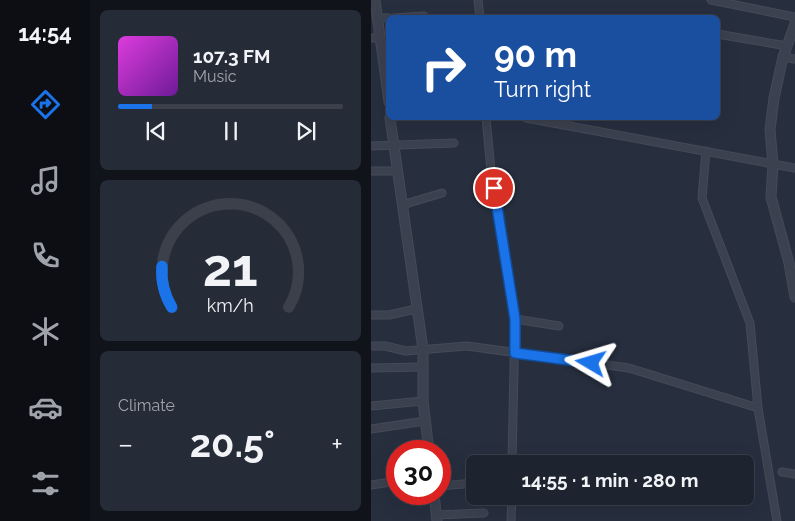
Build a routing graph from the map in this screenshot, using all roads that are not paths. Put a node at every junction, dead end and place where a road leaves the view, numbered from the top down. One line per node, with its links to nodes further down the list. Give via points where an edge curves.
1 (375, 0): 6 (street)
2 (478, 0): 4 (street)
3 (711, 0): 5 (street)
4 (480, 15)
5 (795, 17)
6 (378, 18): 7 (street); 10 (street)
7 (386, 18)
8 (795, 24): 11 (street)
9 (720, 35): 11 (street)
10 (376, 38): 14 (street)
11 (787, 46): 12 (street)
12 (783, 57): 13 (street); 23 (street, via 771,130)
13 (795, 59)
14 (386, 80)
15 (391, 120): 20 (street)
16 (486, 120): 32 (street)
17 (553, 120): 18 (street)
18 (567, 121): 22 (street)
19 (454, 142): 20 (street)
20 (394, 145): 21 (street); 26 (street)
21 (371, 146)
22 (706, 151): 23 (street); 41 (street, via 702,198 750,323)
23 (773, 164): 24 (street); 29 (street, via 771,197)
24 (795, 168)
25 (371, 171): 26 (street)
26 (397, 171): 28 (street)
27 (442, 193): 28 (street)
28 (402, 205): 30 (street)
29 (795, 297)
30 (416, 309): 31 (street); 35 (street)
31 (371, 316)
32 (515, 319): 33 (street); 36 (street)
33 (559, 326)
34 (371, 346): 35 (street, via 405,351)
35 (423, 349): 36 (street, via 467,346); 37 (street)
36 (515, 353): 41 (street, via 629,368); 45 (street)
37 (424, 366): 38 (street); 39 (street)
38 (371, 368)
39 (423, 401): 40 (street); 42 (street)
40 (371, 406)
41 (757, 408): 57 (street)
42 (425, 421): 43 (street); 44 (street)
43 (371, 429)
44 (428, 440)
45 (513, 455)
46 (782, 472): 47 (street)
47 (795, 474)
48 (386, 482): 49 (street)
49 (371, 484)
50 (466, 484): 51 (street)
51 (451, 485)
52 (435, 505): 55 (street)
53 (512, 505): 56 (street)
54 (484, 513): 55 (street)
55 (437, 518)
56 (511, 521)
57 (777, 521)

